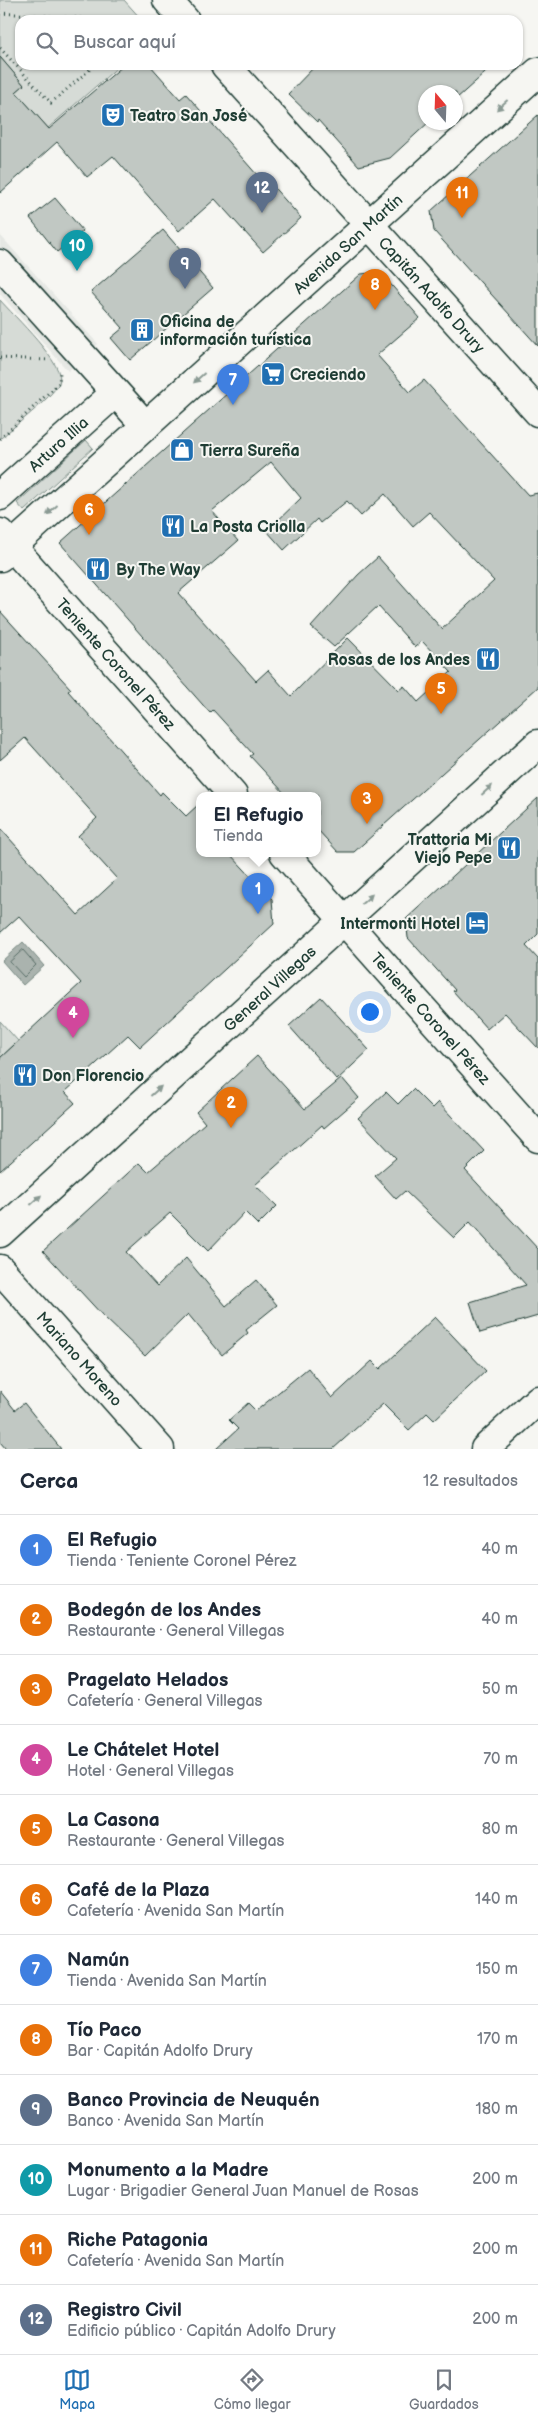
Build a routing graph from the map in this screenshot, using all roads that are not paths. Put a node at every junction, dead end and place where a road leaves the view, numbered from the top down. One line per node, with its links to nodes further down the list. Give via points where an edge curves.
1 (167, 0): 2 (street)
2 (180, 15)
3 (230, 70): 5 (street, Capitán Adolfo Drury)
4 (538, 72): 5 (street, Avenida San Martín, one-way to 5)
5 (369, 224): 8 (street, Capitán Adolfo Drury); 9 (street, Avenida San Martín, one-way to 9)
6 (0, 264): 7 (street)
7 (115, 393): 9 (street); 10 (street, Arturo Illia)
8 (538, 412)
9 (146, 426): 11 (street, Avenida San Martín, one-way to 11)
10 (0, 496)
11 (4, 546): 13 (street, Teniente Coronel Pérez)
12 (538, 744): 15 (street, General Villegas, one-way to 12)
13 (230, 792)
14 (288, 857): 15 (street, Teniente Coronel Pérez)
15 (344, 920): 16 (street, Teniente Coronel Pérez); 17 (street, General Villegas, one-way to 15)
16 (538, 1138)
17 (0, 1233)
18 (0, 1269): 20 (street, Mariano Moreno)
19 (538, 1400): 21 (street)
20 (160, 1449)
21 (485, 1449)

